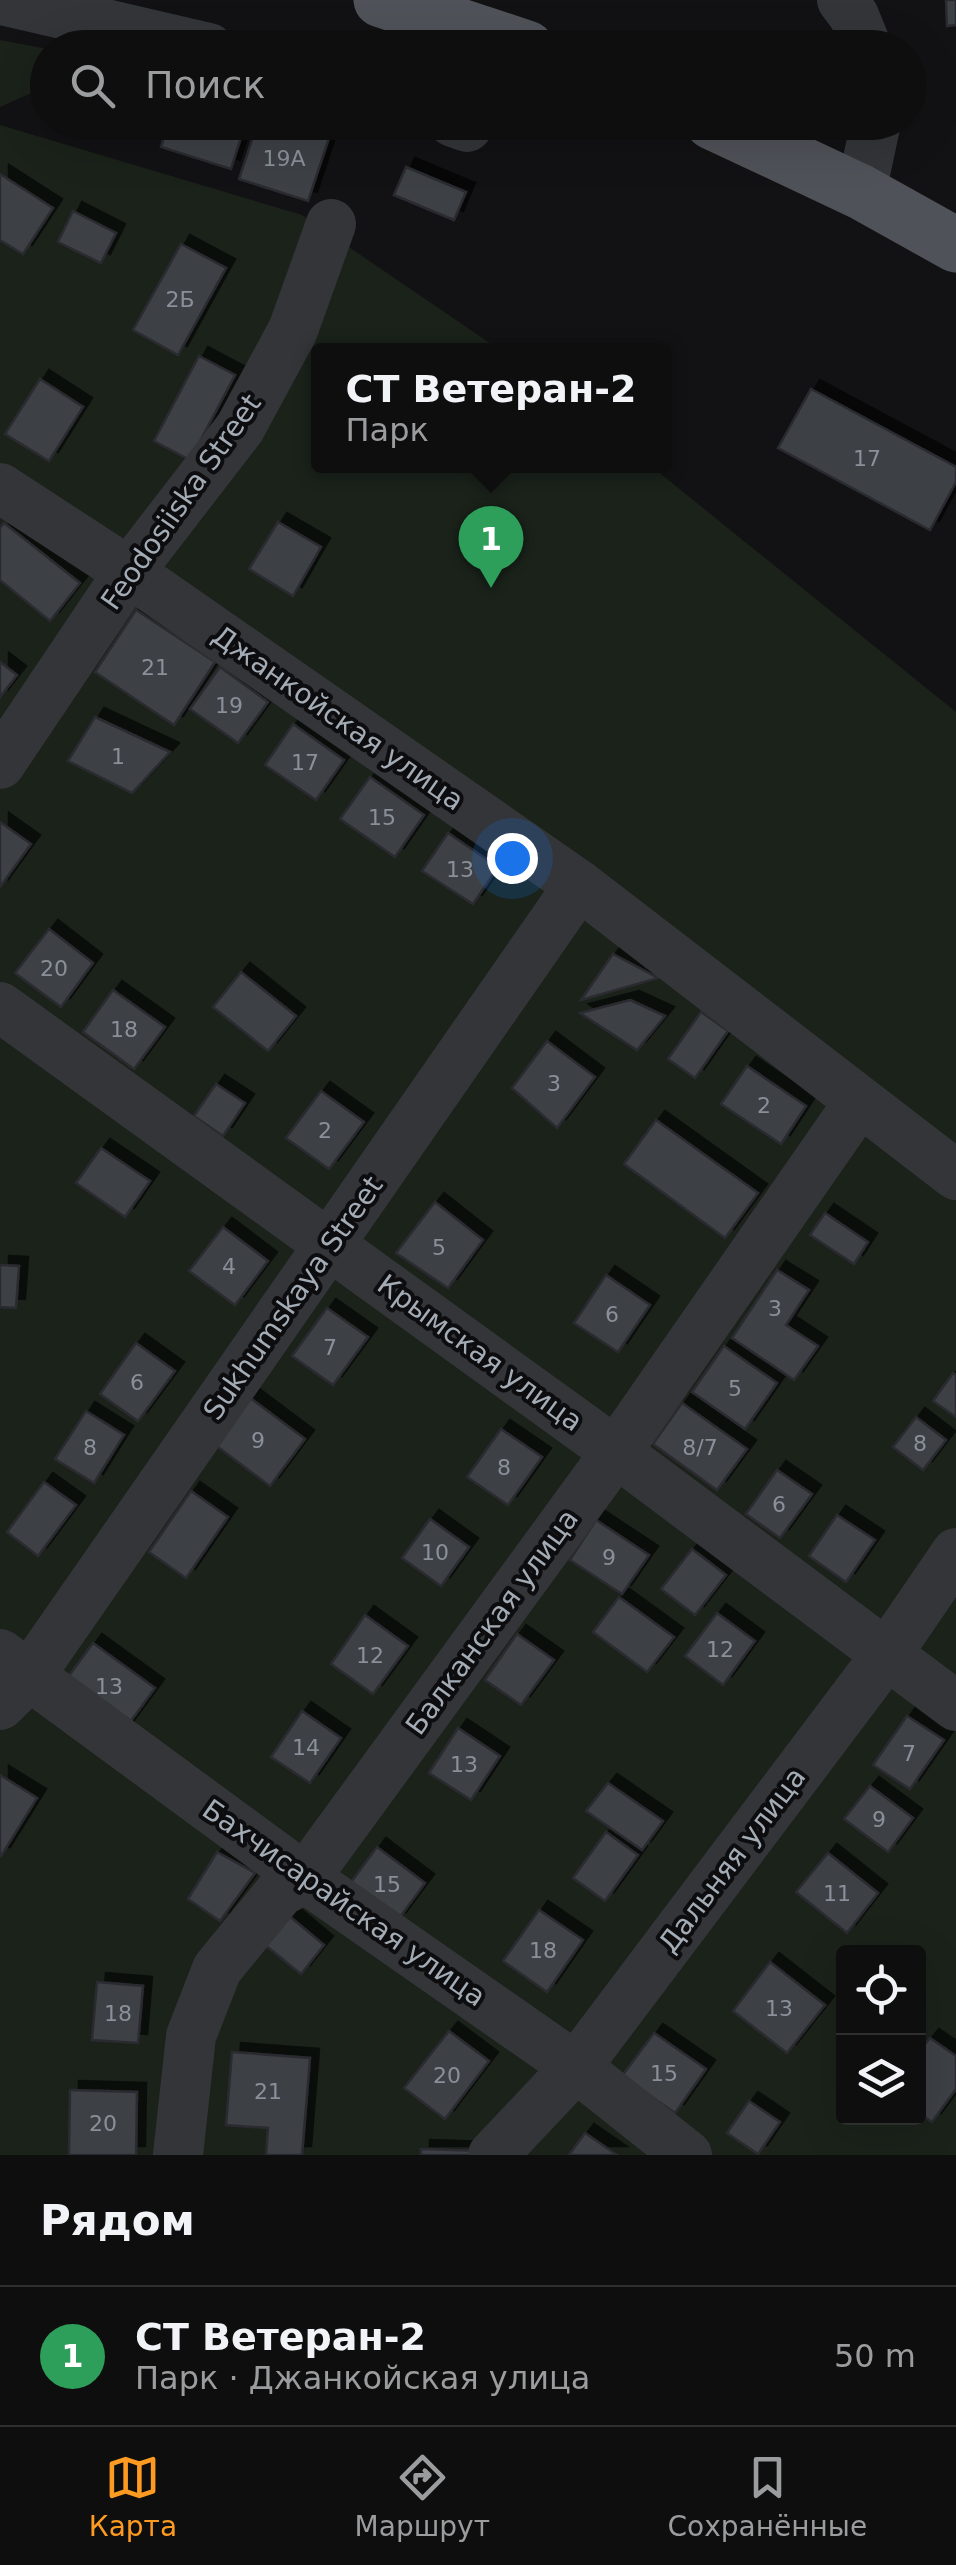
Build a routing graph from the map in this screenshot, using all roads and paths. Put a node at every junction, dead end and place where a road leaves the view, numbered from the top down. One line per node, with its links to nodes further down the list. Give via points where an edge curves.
1 (2, 0): 4 (street)
2 (381, 0): 5 (main road)
3 (842, 0): 6 (street)
4 (131, 30)
5 (465, 30)
6 (860, 30)
7 (750, 140): 9 (main road)
8 (872, 140): 9 (street)
9 (861, 192): 11 (main road)
10 (331, 224): 13 (street, Feodosiiska Street, via 293,330 240,428)
11 (956, 245)
12 (0, 488): 13 (street, Джанкойская улица)
13 (129, 572): 14 (street, Feodosiiska Street); 15 (street, Джанкойская улица)
14 (0, 764)
15 (579, 885): 17 (street, Джанкойская улица); 19 (street, Sukhumskaya Street)
16 (0, 1007): 19 (street, Крымская улица)
17 (859, 1102): 18 (street, Джанкойская улица); 20 (street, Балканская улица)
18 (956, 1174)
19 (330, 1246): 20 (street, Крымская улица); 23 (street, Sukhumskaya Street)
20 (616, 1452): 22 (street, Крымская улица); 25 (street, Балканская улица)
21 (956, 1553): 22 (street, Дальняя улица)
22 (887, 1654): 24 (street, Крымская улица); 26 (street, Дальняя улица)
23 (10, 1678): 25 (street, Бахчисарайская улица)
24 (956, 1706)
25 (306, 1878): 26 (street, Бахчисарайская улица); 27 (street, Балканская улица, via 280,1892 217,1970 190,2036)
26 (576, 2068): 28 (street, Дальняя улица); 29 (street, Бахчисарайская улица)
27 (178, 2155)
28 (493, 2155)
29 (687, 2155)

